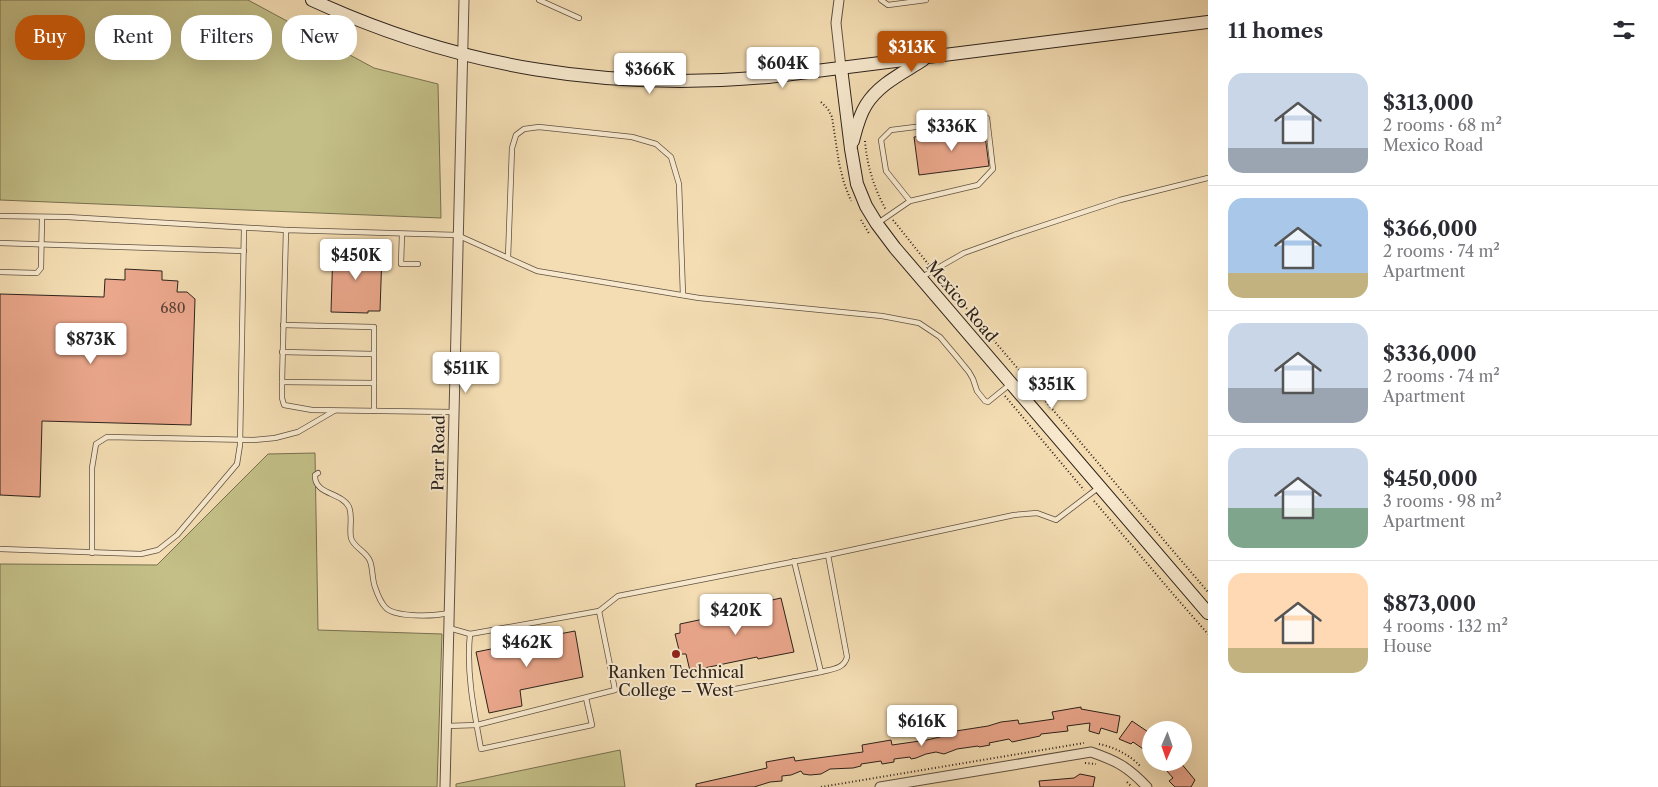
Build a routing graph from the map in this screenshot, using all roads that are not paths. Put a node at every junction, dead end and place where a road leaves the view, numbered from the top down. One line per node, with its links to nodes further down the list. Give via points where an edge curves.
1 (312, 0): 9 (main road, via 357,20)
2 (464, 0): 9 (street, Parr Road)
3 (539, 0): 7 (lane)
4 (839, 0): 11 (street, via 836,23)
5 (881, 0): 6 (lane, via 888,5)
6 (926, 0)
7 (578, 18)
8 (1208, 22): 10 (main road)
9 (462, 54): 11 (main road, via 544,71 648,81 721,81); 21 (street, Parr Road)
10 (926, 58): 11 (main road); 12 (main road, via 878,90 865,106)
11 (841, 68): 12 (main road, Mexico Road)
12 (851, 149): 17 (main road, Mexico Road, via 857,184)
13 (1208, 178): 28 (lane, via 1076,214 964,253)
14 (910, 202): 14 (lane, via 978,185 993,169 986,118 890,130 881,140 886,171); 17 (lane)
15 (0, 216): 16 (lane)
16 (42, 217): 18 (lane); 23 (lane)
17 (877, 224): 28 (main road, Mexico Road)
18 (244, 228): 19 (lane); 24 (lane)
19 (286, 230): 20 (lane); 30 (lane)
20 (402, 234): 21 (lane); 26 (lane, via 401,264)
21 (457, 236): 25 (lane); 38 (street, Parr Road)
22 (0, 243): 23 (lane)
23 (42, 245): 24 (lane); 27 (lane, via 41,268 37,273)
24 (244, 251): 39 (lane)
25 (508, 258): 29 (lane, via 537,271); 29 (lane, via 512,148 516,135 539,127 632,138 656,144 671,157 679,184)
26 (418, 264)
27 (0, 272)
28 (920, 278): 35 (main road, Mexico Road)
29 (683, 295): 35 (lane, via 882,316 918,323 940,337 969,372 985,402)
30 (283, 325): 31 (lane); 32 (lane, via 374,327)
31 (282, 352): 32 (lane); 33 (lane)
32 (374, 354): 34 (lane)
33 (282, 382): 34 (lane); 36 (lane, via 284,405)
34 (374, 383): 37 (lane)
35 (1011, 383): 41 (main road, Mexico Road)
36 (335, 410): 37 (lane); 39 (lane, via 298,432 275,438)
37 (374, 410): 38 (lane)
38 (454, 412): 47 (street, Parr Road)
39 (240, 440): 43 (lane, via 237,464 177,534 158,550 141,554); 43 (lane, via 107,438 96,444 92,468)
40 (318, 473): 47 (lane, via 315,476 317,485 348,505 352,542 368,556 375,586 385,607 403,614)
41 (1099, 487): 44 (lane, via 1056,520 1037,513 1014,515); 48 (main road, Mexico Road)
42 (0, 549): 43 (lane)
43 (92, 553)
44 (828, 555): 45 (lane); 51 (lane, via 847,657 841,667)
45 (794, 561): 46 (lane, via 618,596); 51 (lane)
46 (599, 611): 50 (lane); 53 (lane, via 614,690)
47 (449, 613): 49 (street, Parr Road)
48 (1208, 613)
49 (449, 628): 50 (lane); 55 (street, Parr Road)
50 (470, 634): 54 (lane, via 470,683)
51 (821, 672): 52 (lane)
52 (720, 692)
53 (586, 698): 54 (lane); 54 (lane, via 592,725 482,749)
54 (477, 725): 55 (lane)
55 (447, 726): 57 (street, Parr Road)
56 (919, 784): 58 (street); 59 (street, via 1091,752 1120,763)
57 (446, 787)
58 (880, 787)
59 (1147, 787)

